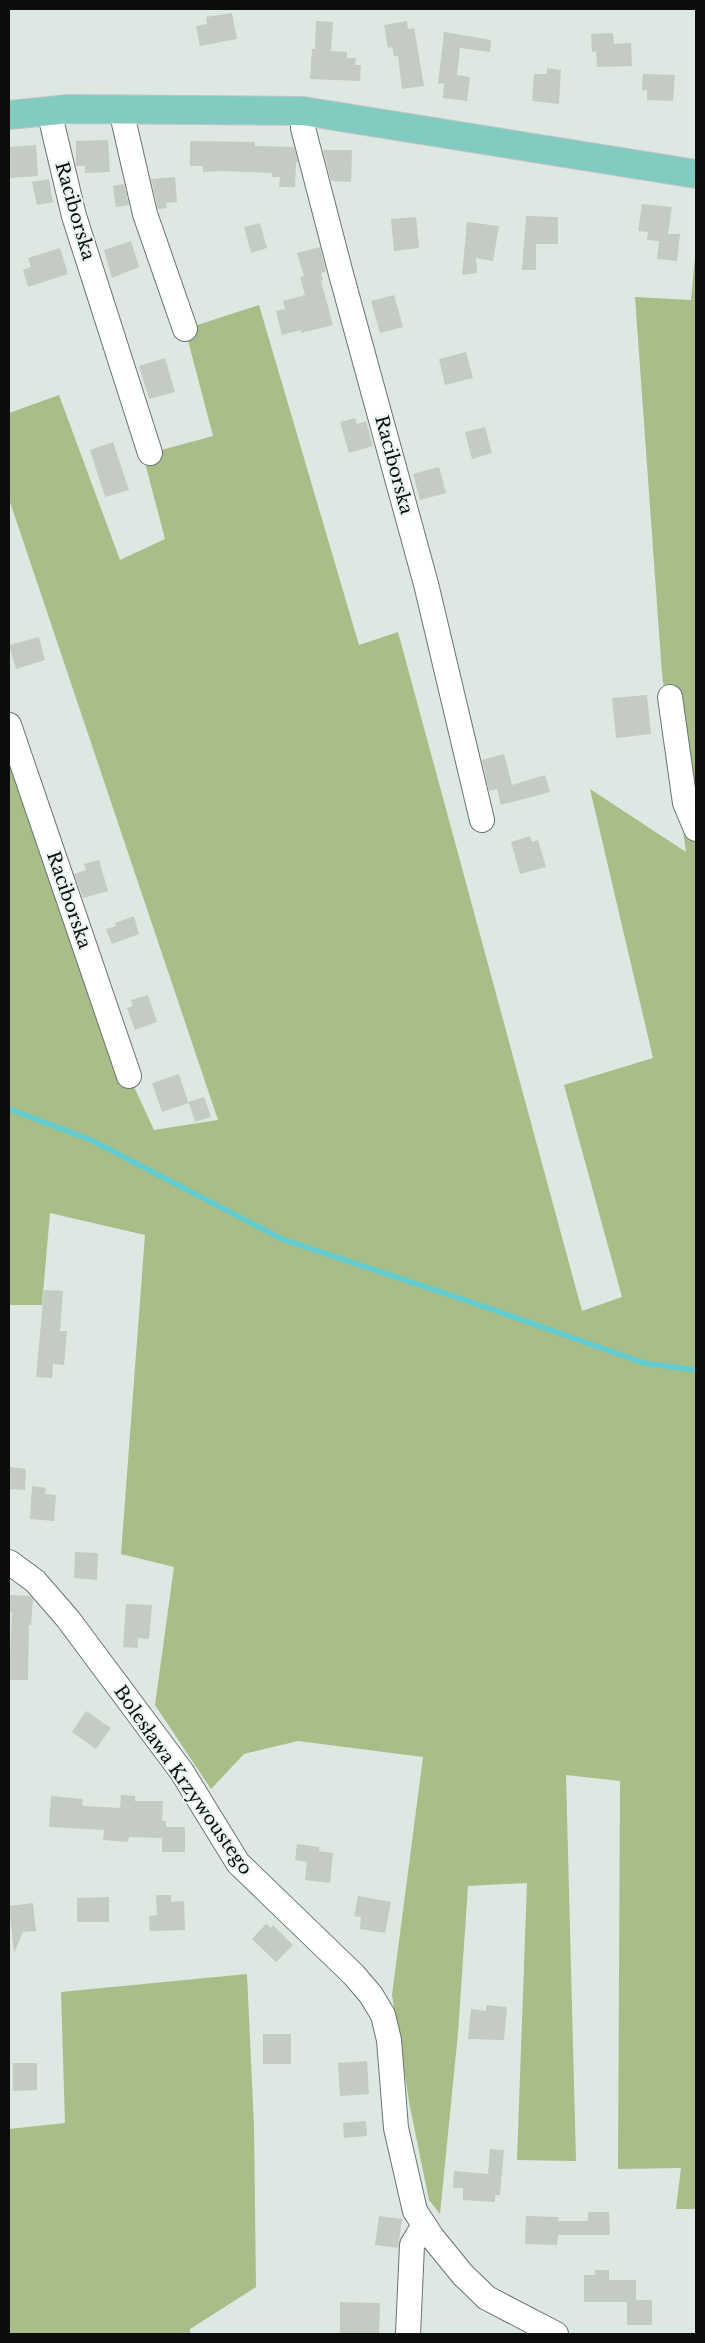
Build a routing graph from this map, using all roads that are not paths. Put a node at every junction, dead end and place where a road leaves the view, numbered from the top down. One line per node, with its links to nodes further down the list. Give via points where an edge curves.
1 (121, 110): 2 (main road); 3 (main road); 6 (street, via 145,214)
2 (49, 111): 4 (main road); 7 (street, Raciborska, via 74,216)
3 (303, 111): 5 (main road); 10 (street, Raciborska, via 306,137 344,284 426,584)
4 (9, 115)
5 (696, 174)
6 (185, 329)
7 (150, 453)
8 (670, 697): 11 (street, via 685,803)
9 (9, 725): 12 (street, Raciborska)
10 (482, 820)
11 (696, 829)
12 (129, 1076)
13 (9, 1562): 14 (street, Bolesława Krzywoustego, via 35,1582 68,1619 182,1772 238,1863 371,1995 383,2015 389,2040 396,2128 415,2211)
14 (424, 2225): 15 (street, via 412,2245); 16 (street, Bolesława Krzywoustego, via 487,2298)
15 (408, 2334)
16 (556, 2334)

